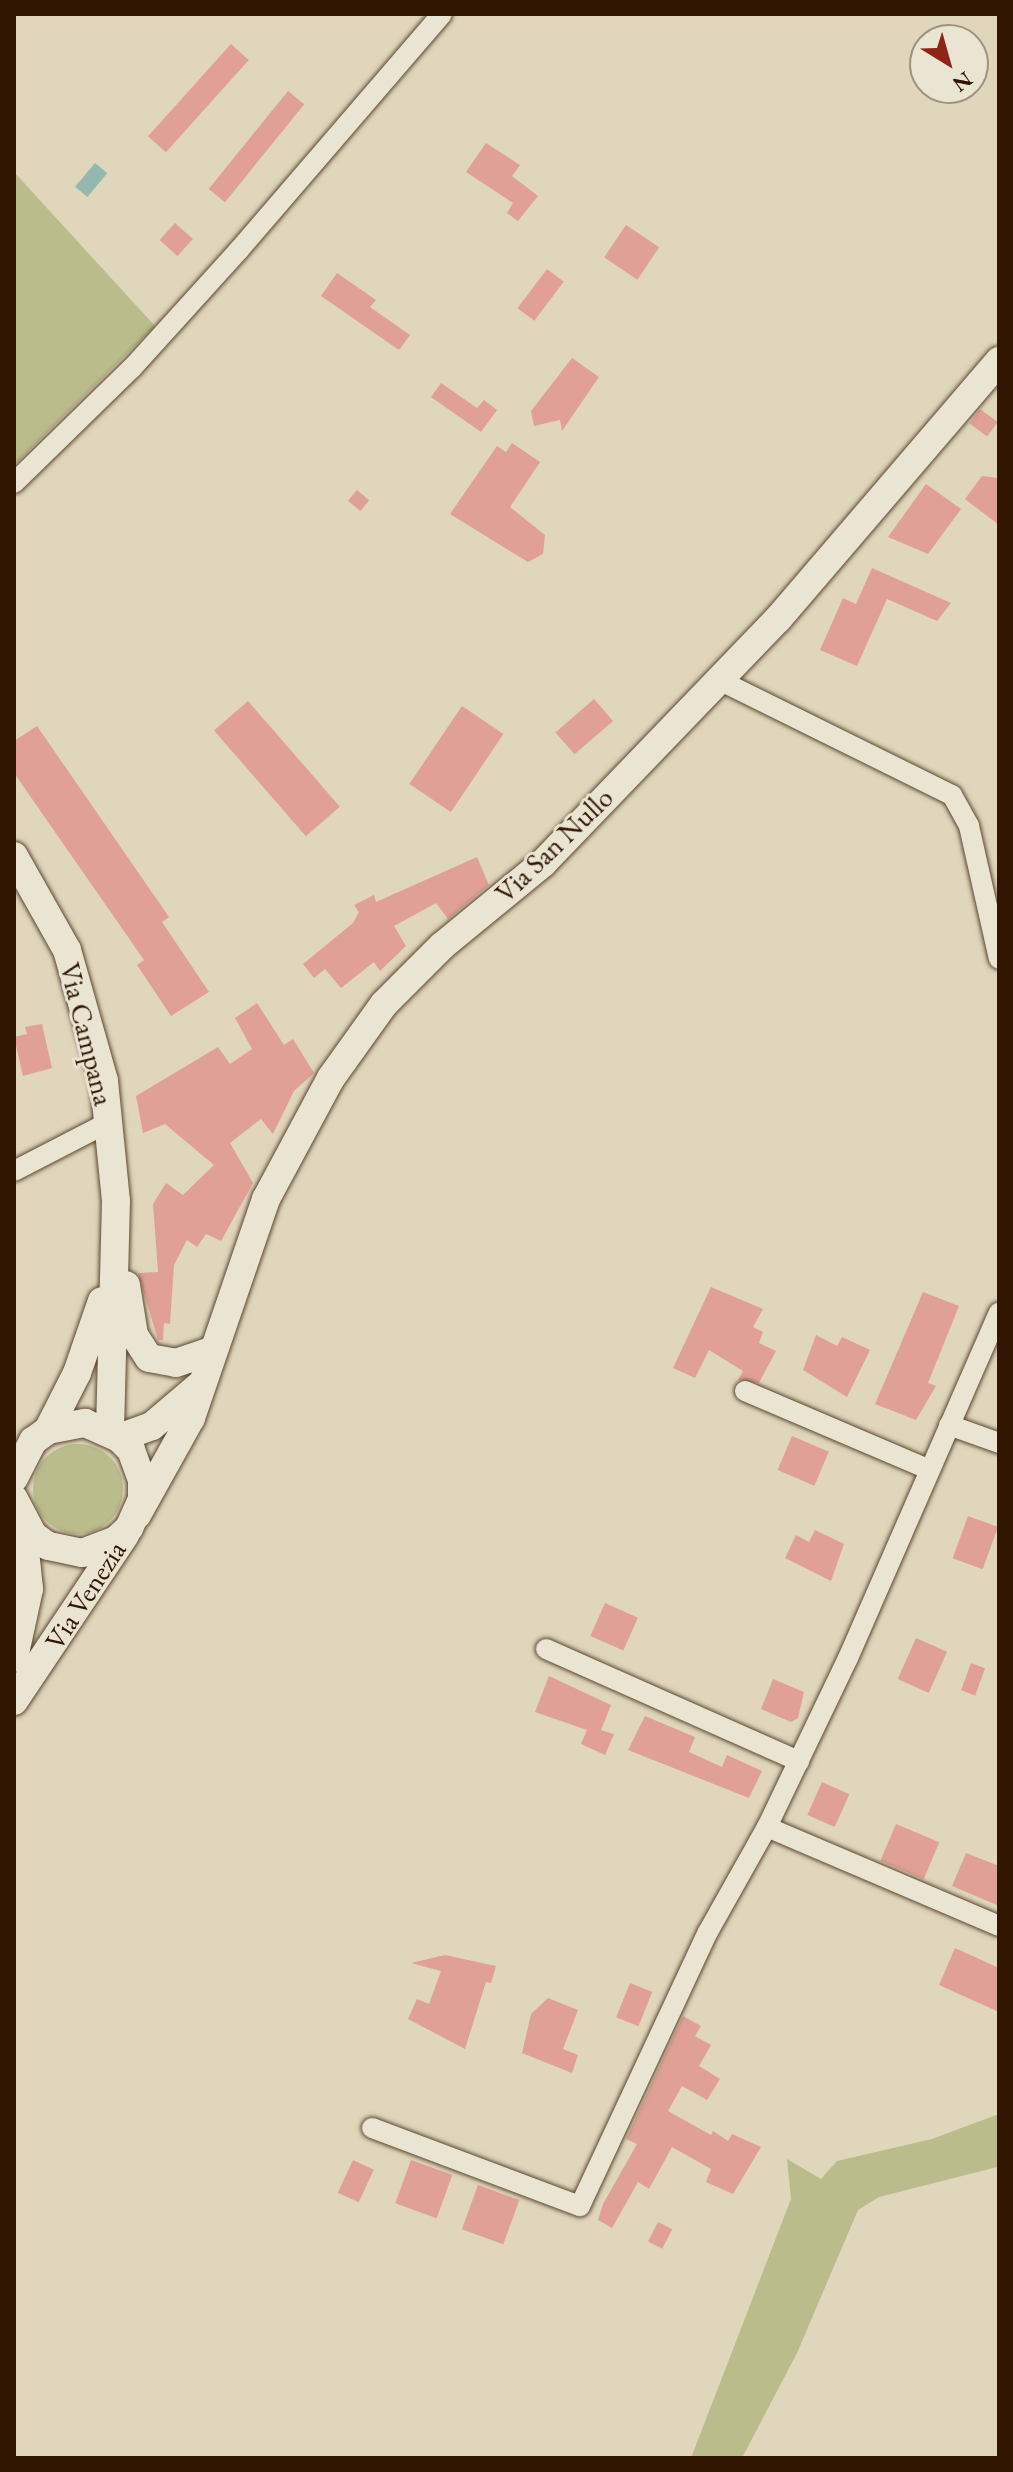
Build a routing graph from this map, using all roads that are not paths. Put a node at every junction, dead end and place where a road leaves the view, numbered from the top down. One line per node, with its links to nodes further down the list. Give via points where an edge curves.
1 (442, 14): 3 (street, via 218,273)
2 (999, 361): 4 (main road, Via San Nullo, via 778,619)
3 (14, 483)
4 (719, 680): 6 (street, via 952,795 969,826); 12 (main road, Via San Nullo, via 543,863 442,946 384,1004 331,1078 266,1199)
5 (14, 856): 7 (main road, Via Campana, via 67,950 104,1081)
6 (999, 959)
7 (109, 1122): 8 (street); 9 (main road, Via Campana)
8 (14, 1171)
9 (116, 1201): 10 (main road, Via Campana); 12 (main road, via 134,1335 149,1358 161,1363)
10 (111, 1273): 16 (main road, Via Campana); 17 (main road, Via Campana, via 82,1360)
11 (999, 1313): 15 (street)
12 (211, 1351): 13 (main road, Via San Nullo)
13 (200, 1384): 16 (main road, via 152,1426); 22 (main road, Via San Nullo, via 174,1454)
14 (745, 1391): 19 (street)
15 (949, 1425): 18 (street); 19 (street)
16 (114, 1435): 17 (main road, via 85,1423); 22 (main road, via 141,1473)
17 (32, 1440): 20 (main road, Via Campana)
18 (999, 1443)
19 (928, 1469): 26 (street)
20 (14, 1478)
21 (17, 1513): 22 (main road, via 48,1546 65,1552 100,1549); 24 (main road, Via Venezia, via 29,1589)
22 (133, 1521): 25 (main road, Via Venezia)
23 (546, 1649): 26 (street)
24 (14, 1658)
25 (14, 1701)
26 (799, 1761): 27 (street)
27 (767, 1827): 28 (street); 29 (street, via 708,1932 580,2206)
28 (999, 1926)
29 (372, 2128)

